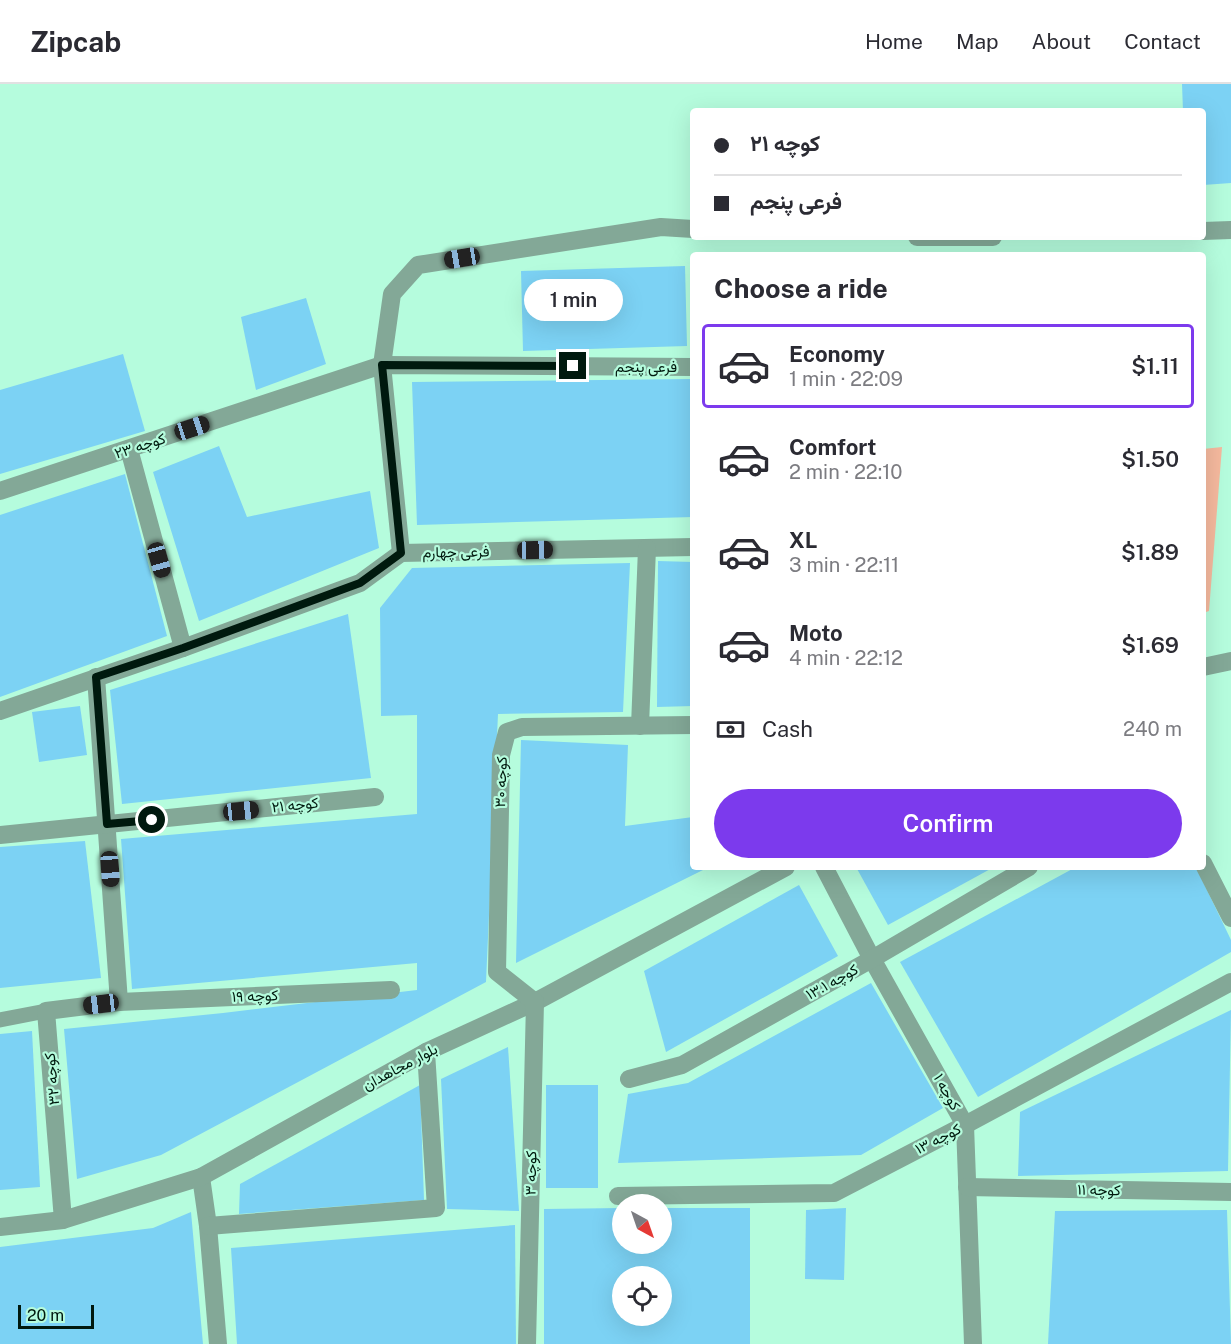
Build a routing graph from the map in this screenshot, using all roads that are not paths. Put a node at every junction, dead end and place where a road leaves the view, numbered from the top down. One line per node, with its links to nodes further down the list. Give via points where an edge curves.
1 (690, 229): 4 (street, via 661,227 417,265 392,294)
2 (1231, 230): 3 (street)
3 (1206, 231)
4 (382, 365): 5 (street, فرعی پنجم); 6 (street, کوچه ۲۳); 10 (street)
5 (690, 367)
6 (129, 449): 7 (street, کوچه ۲۳); 11 (street)
7 (0, 491)
8 (690, 547): 9 (street, فرعی چهارم)
9 (647, 548): 10 (street, فرعی چهارم); 17 (street)
10 (401, 553): 11 (street, فرعی چهارم, via 360,583)
11 (183, 648): 14 (street, فرعی چهارم)
12 (1231, 661): 13 (street)
13 (1206, 667)
14 (96, 677): 15 (street, فرعی چهارم); 19 (street)
15 (0, 711)
16 (690, 725): 17 (street, کوچه ۳۰)
17 (640, 726): 30 (street, کوچه ۳۰, via 522,727 507,732 501,755 497,972)
18 (375, 797): 19 (street, کوچه ۲۱)
19 (107, 824): 20 (street, کوچه ۲۱); 29 (street)
20 (0, 835)
21 (1206, 869): 25 (street)
22 (780, 870): 30 (street, بلوار مجاهدان)
23 (826, 870): 26 (street, کوچه ۱)
24 (1024, 870): 26 (street, کوچه ۱۳.۱)
25 (1231, 918)
26 (872, 960): 34 (street, کوچه ۱۳.۱, via 682,1065); 35 (street, کوچه ۱)
27 (1231, 982): 35 (street, کوچه ۱۳)
28 (391, 990): 29 (street, کوچه ۱۹)
29 (119, 1002): 31 (street)
30 (535, 1002): 33 (street, بلوار مجاهدان); 44 (street, کوچه ۳)
31 (46, 1011): 32 (lane); 40 (street, کوچه ۳۲)
32 (0, 1020)
33 (426, 1052): 36 (street, بلوار مجاهدان); 41 (street, via 436,1209)
34 (629, 1079)
35 (965, 1125): 37 (street, کوچه ۱); 39 (street, کوچه ۱۳, via 834,1192)
36 (201, 1177): 40 (street, بلوار مجاهدان); 41 (street)
37 (967, 1187): 38 (street, کوچه ۱۱); 45 (street, کوچه ۱)
38 (1231, 1192)
39 (672, 1195)
40 (63, 1220): 42 (street, بلوار مجاهدان)
41 (208, 1226): 43 (street)
42 (0, 1227)
43 (218, 1344)
44 (527, 1344)
45 (973, 1344)

